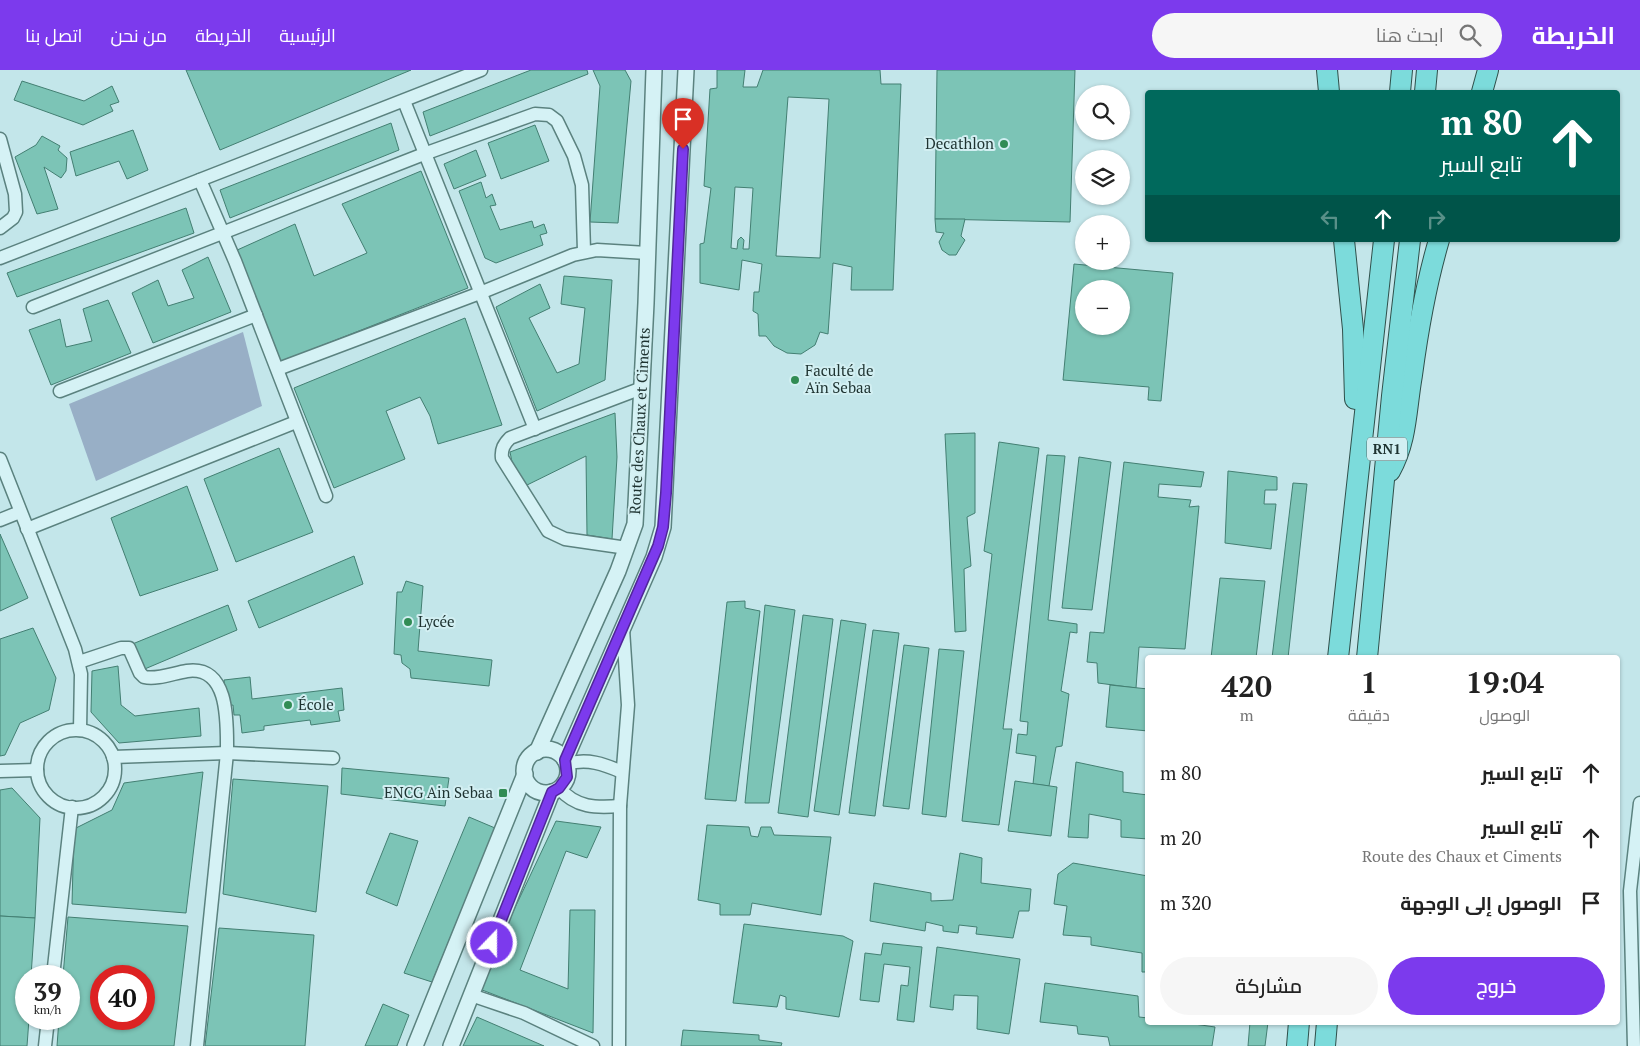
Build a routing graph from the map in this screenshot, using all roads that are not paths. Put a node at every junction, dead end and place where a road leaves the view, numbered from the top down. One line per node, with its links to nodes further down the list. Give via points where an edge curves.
1 (481, 70): 12 (street)
2 (654, 70): 23 (street, Route des Chaux et Ciments)
3 (686, 70): 41 (street, Route des Chaux et Ciments, via 664,518 658,546)
4 (1327, 70): 8 (highway)
5 (1402, 70): 9 (highway)
6 (1427, 70): 10 (highway)
7 (1488, 70): 11 (highway)
8 (1329, 90)
9 (1400, 90)
10 (1425, 90)
11 (1483, 90)
12 (404, 100): 14 (street); 15 (street)
13 (0, 139): 16 (street, via 17,204 13,218)
14 (424, 154): 17 (street); 22 (street, via 527,116 543,114 553,117 564,133 582,185); 25 (street)
15 (200, 180): 17 (street); 24 (street)
16 (0, 228)
17 (222, 232): 26 (street); 27 (street)
18 (1344, 242): 34 (highway, via 1353,329)
19 (1384, 242): 34 (highway, RN1)
20 (1410, 242): 35 (highway, RN1)
21 (1439, 242): 35 (highway, via 1417,341 1404,438)
22 (584, 251): 23 (street); 25 (street)
23 (647, 253): 29 (street, Route des Chaux et Ciments)
24 (0, 258)
25 (480, 293): 28 (street); 32 (street)
26 (33, 307)
27 (256, 315): 28 (street); 30 (street)
28 (278, 369): 31 (street)
29 (642, 388): 32 (street); 40 (street, Route des Chaux et Ciments, via 636,514)
30 (60, 392)
31 (296, 422): 36 (street); 39 (street)
32 (535, 428): 40 (street, via 506,442 502,458 548,531 565,540)
33 (0, 459): 37 (street)
34 (1357, 468): 42 (highway, RN1)
35 (1385, 479): 43 (highway, RN1)
36 (326, 496)
37 (20, 512): 38 (street); 39 (street)
38 (0, 520)
39 (27, 529): 44 (street)
40 (627, 548): 47 (street, Route des Chaux et Ciments)
41 (623, 629): 50 (street, Route des Chaux et Ciments); 53 (street, via 628,705)
42 (1338, 655)
43 (1367, 655)
44 (79, 662): 45 (street); 46 (street, via 124,648 131,651 140,673 147,678 192,670 208,675 218,685 224,704)
45 (80, 730): 48 (street, via 94,734 106,744); 51 (street, via 55,736 45,745)
46 (227, 752): 48 (street); 49 (street); 67 (street)
47 (537, 752): 50 (street, via 553,750); 54 (street, via 526,764)
48 (113, 757): 58 (street, via 113,782 106,793 90,804)
49 (333, 758)
50 (566, 762): 53 (street, via 592,762); 55 (street, via 567,777)
51 (37, 770): 52 (street); 58 (street, via 48,795)
52 (0, 771)
53 (622, 772): 57 (street)
54 (525, 774): 55 (street, via 536,790); 68 (street)
55 (556, 790): 57 (street, via 588,807); 61 (street)
56 (1640, 803): 60 (street, via 1630,891)
57 (620, 806): 70 (street)
58 (72, 807): 59 (street)
59 (54, 965)
60 (1637, 978): 73 (street)
61 (471, 995): 65 (street, via 524,1014); 69 (street)
62 (1299, 1025): 71 (highway)
63 (1328, 1025): 72 (highway)
64 (47, 1030): 66 (street)
65 (585, 1045)
66 (45, 1046)
67 (197, 1046)
68 (415, 1046)
69 (450, 1046)
70 (619, 1046)
71 (1297, 1046)
72 (1325, 1046)
73 (1634, 1046)

